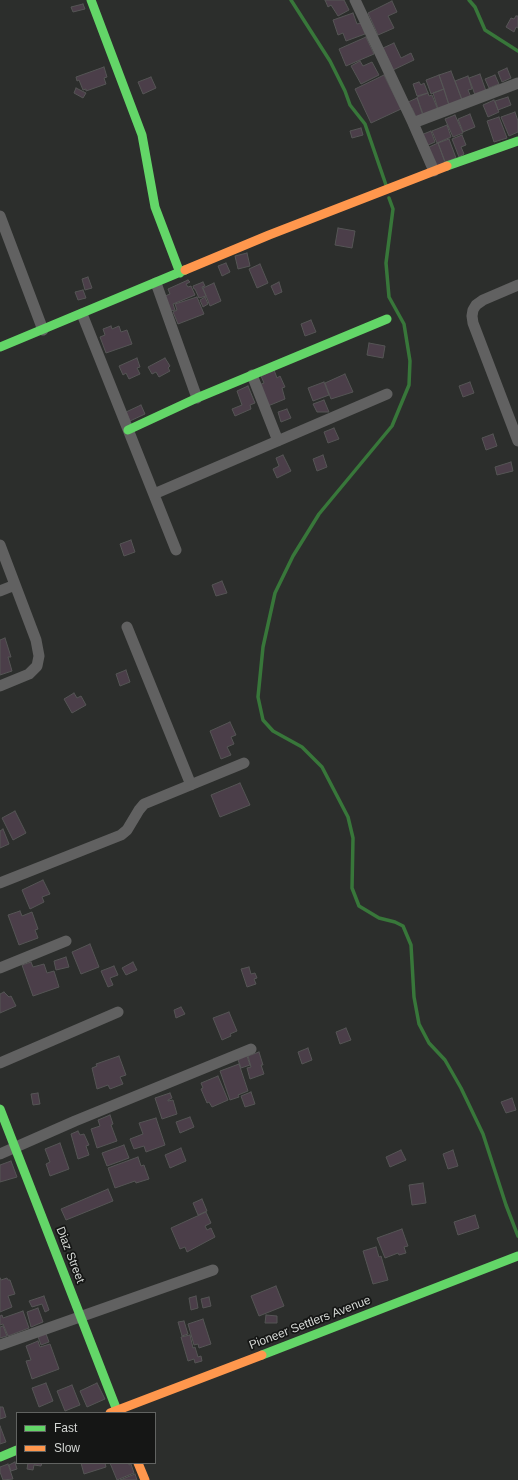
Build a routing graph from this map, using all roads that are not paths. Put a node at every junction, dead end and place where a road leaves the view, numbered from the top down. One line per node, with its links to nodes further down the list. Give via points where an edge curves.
1 (91, 0): 8 (street, via 137,120 155,208)
2 (355, 0): 4 (street)
3 (518, 83): 4 (street)
4 (413, 123): 6 (street)
5 (518, 141): 6 (street)
6 (434, 171): 8 (street, via 269,235)
7 (0, 216): 13 (street)
8 (180, 273): 9 (street)
9 (156, 283): 11 (street); 17 (street)
10 (518, 285): 20 (street, via 483,300 476,305 472,316)
11 (82, 314): 13 (street); 18 (street)
12 (387, 319): 15 (street)
13 (43, 330): 14 (street)
14 (0, 347)
15 (252, 375): 17 (street); 19 (street)
16 (387, 394): 19 (street)
17 (197, 398): 18 (street)
18 (128, 430): 21 (street)
19 (278, 441): 21 (street)
20 (518, 441)
21 (154, 494): 23 (street)
22 (0, 545): 24 (street)
23 (176, 550)
24 (15, 585): 25 (street); 27 (street, via 36,640 39,656 37,666 29,674)
25 (0, 591)
26 (127, 627): 29 (street)
27 (0, 686)
28 (244, 763): 29 (street)
29 (190, 785): 30 (street, via 144,804 121,835)
30 (0, 883)
31 (66, 941): 32 (street)
32 (0, 968)
33 (118, 1012): 35 (street)
34 (251, 1049): 37 (street, via 75,1121)
35 (0, 1063)
36 (0, 1109): 37 (street, Diaz Street)
37 (15, 1149): 38 (street); 41 (street, Diaz Street)
38 (0, 1154)
39 (517, 1256): 43 (street, Pioneer Settlers Avenue)
40 (214, 1270): 41 (street)
41 (81, 1317): 42 (street); 43 (street, Diaz Street)
42 (0, 1345)
43 (115, 1412)
44 (16, 1450): 45 (street)
45 (0, 1457)
46 (138, 1464): 47 (street)
47 (145, 1480)

